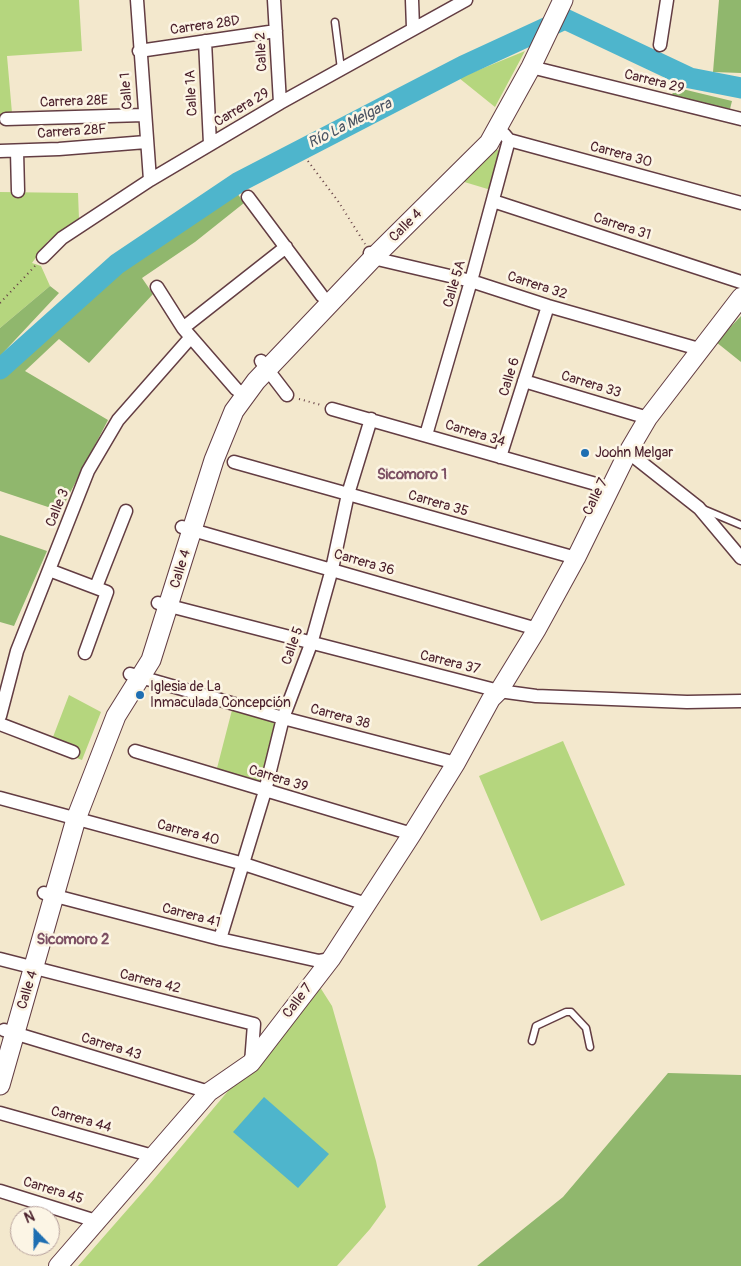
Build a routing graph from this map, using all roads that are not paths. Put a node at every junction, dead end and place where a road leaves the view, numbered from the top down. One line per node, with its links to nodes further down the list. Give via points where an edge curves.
1 (137, 0): 12 (street, Calle 1)
2 (274, 0): 9 (street, Calle 2)
3 (412, 0): 8 (street)
4 (466, 0): 8 (street, Carrera 29)
5 (667, 0): 11 (street)
6 (561, 3): 13 (main road, Calle 4)
7 (335, 22): 14 (lane)
8 (413, 28): 14 (street, Carrera 29)
9 (276, 31): 10 (street, Carrera 28D); 15 (street, Calle 2)
10 (205, 41): 12 (street, Carrera 28D); 21 (street, Calle 1A)
11 (660, 45)
12 (139, 51): 16 (street, Calle 1)
13 (531, 67): 18 (street, Carrera 29); 19 (main road, Calle 4)
14 (341, 69): 15 (street, Carrera 29)
15 (280, 103): 21 (street, Carrera 29)
16 (144, 115): 17 (street, Carrera 28E); 20 (street, Calle 1)
17 (6, 119)
18 (741, 119)
19 (500, 133): 27 (street, Calle 5A); 28 (street, Carrera 30); 30 (main road, Calle 4)
20 (146, 142): 23 (street, Carrera 28F); 24 (street, Calle 1)
21 (210, 144): 24 (street, Carrera 29)
22 (0, 151): 23 (street, Carrera 28F)
23 (18, 151): 25 (street)
24 (150, 180): 31 (street, Carrera 29, via 62,238)
25 (18, 191)
26 (248, 197): 29 (street)
27 (493, 201): 32 (street, Calle 5A); 33 (street, Carrera 31)
28 (741, 203)
29 (286, 247): 35 (street); 38 (street, Calle 3)
30 (371, 254): 32 (street, Carrera 32); 35 (main road, Calle 4); 40 (main road, Calle 4)
31 (43, 257)
32 (471, 281): 37 (street, Carrera 32); 47 (street, Calle 5A)
33 (741, 283): 39 (street, Calle 7)
34 (157, 288): 38 (street)
35 (322, 296): 40 (main road, Calle 4)
36 (741, 297): 39 (street, Calle 7)
37 (548, 306): 39 (street, Carrera 32); 41 (street, Calle 6)
38 (187, 332): 42 (street); 60 (street, Calle 3, via 118,420 88,471)
39 (695, 348): 45 (street, Calle 7)
40 (264, 365): 42 (main road, Calle 4); 43 (street)
41 (524, 381): 45 (street, Carrera 33); 49 (street, Calle 6)
42 (240, 392): 56 (main road, Calle 4)
43 (287, 395)
44 (332, 409): 46 (street, Carrera 34)
45 (644, 417): 48 (street, Calle 7); 51 (street, Calle 7, via 620,448)
46 (371, 419): 47 (street, Carrera 34); 52 (street, Calle 5)
47 (426, 435): 49 (street, Carrera 34)
48 (628, 452): 51 (street, Calle 7); 53 (street)
49 (500, 458): 51 (street, Carrera 34)
50 (234, 462): 52 (street, Carrera 35)
51 (606, 486): 57 (street, Calle 7)
52 (348, 494): 57 (street, Carrera 35); 59 (street, Calle 5)
53 (700, 508): 55 (lane); 58 (street)
54 (126, 511): 61 (street)
55 (741, 525)
56 (187, 529): 59 (street, Carrera 36); 62 (main road, Calle 4)
57 (571, 557): 63 (street, Calle 7)
58 (741, 558)
59 (332, 569): 63 (street, Carrera 36); 64 (street, Calle 5)
60 (49, 570): 61 (street); 69 (street, Calle 3, via 18,651)
61 (96, 587): 65 (street, via 107,592 107,596)
62 (164, 604): 64 (street, Carrera 37); 66 (main road, Calle 4, via 151,660)
63 (534, 628): 67 (street, Calle 7)
64 (311, 644): 67 (street, Carrera 37); 70 (street, Calle 5)
65 (85, 652)
66 (135, 675): 70 (street, Carrera 38); 77 (main road, Calle 4)
67 (494, 693): 68 (street, Carrera 37, via 687,702); 74 (street, Calle 7)
68 (741, 701)
69 (0, 716)
70 (283, 718): 74 (street, Carrera 38); 75 (street, Calle 5)
71 (0, 724): 73 (street)
72 (135, 751): 75 (street, Carrera 39)
73 (73, 752)
74 (456, 763): 78 (street, Calle 7)
75 (265, 791): 78 (street, Carrera 39); 79 (street, Calle 5)
76 (0, 798): 77 (street, Carrera 40)
77 (71, 818): 79 (street, Carrera 40); 80 (main road, Calle 4)
78 (412, 834): 81 (street, Calle 7)
79 (244, 864): 81 (street, Carrera 40); 82 (street, Calle 5)
80 (49, 894): 82 (street, Carrera 41); 85 (main road, Calle 4)
81 (366, 904): 84 (street, Calle 7)
82 (220, 939): 84 (street, Carrera 41, via 319,961)
83 (0, 959): 85 (street, Carrera 42)
84 (331, 959): 89 (street, Calle 7)
85 (29, 966): 86 (main road, Calle 4); 89 (street, Carrera 42, via 254,1024)
86 (7, 1036): 90 (main road, Calle 4); 91 (street, Carrera 43)
87 (532, 1041): 88 (lane, via 536,1026 571,1012 586,1028)
88 (590, 1048)
89 (251, 1063): 91 (street, Calle 7)
90 (0, 1085)
91 (209, 1092): 93 (street, Calle 7)
92 (0, 1113): 93 (street, Carrera 44)
93 (153, 1156): 95 (street, Calle 7)
94 (0, 1191): 95 (street, Carrera 45)
95 (96, 1221): 96 (street, Calle 7)
96 (58, 1266)

